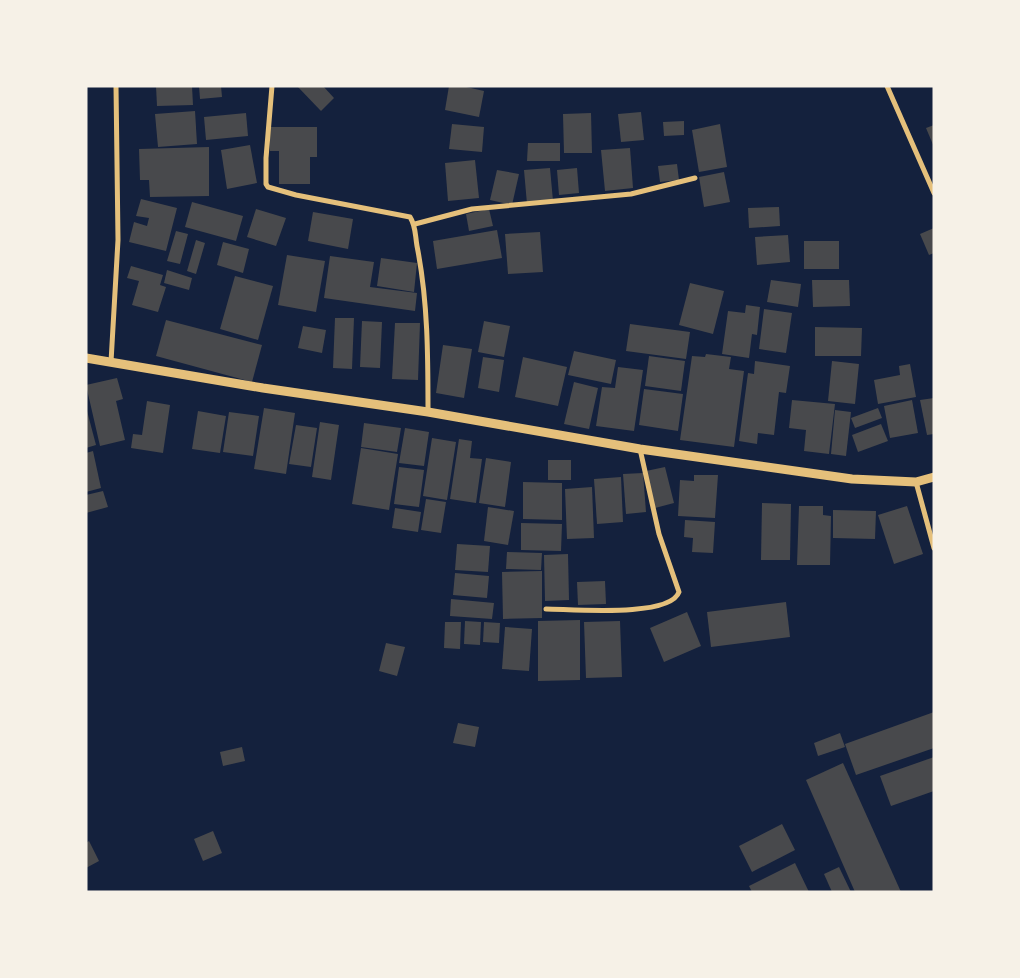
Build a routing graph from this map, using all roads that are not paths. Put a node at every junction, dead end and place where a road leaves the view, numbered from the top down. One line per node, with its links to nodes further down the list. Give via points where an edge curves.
1 (116, 86): 8 (street, via 118,240)
2 (272, 86): 6 (street, via 266,158 268,187 296,196 410,217)
3 (887, 86): 5 (street)
4 (696, 178): 6 (street, via 631,194 472,209)
5 (934, 193)
6 (415, 224): 9 (street, via 424,292)
7 (86, 358): 8 (street)
8 (111, 362): 9 (street)
9 (428, 412): 10 (street)
10 (640, 449): 12 (street, via 852,480); 14 (street, via 659,534 679,592 677,598 668,604 628,610)
11 (934, 477): 12 (street)
12 (916, 482): 13 (street)
13 (934, 548)
14 (546, 609)

